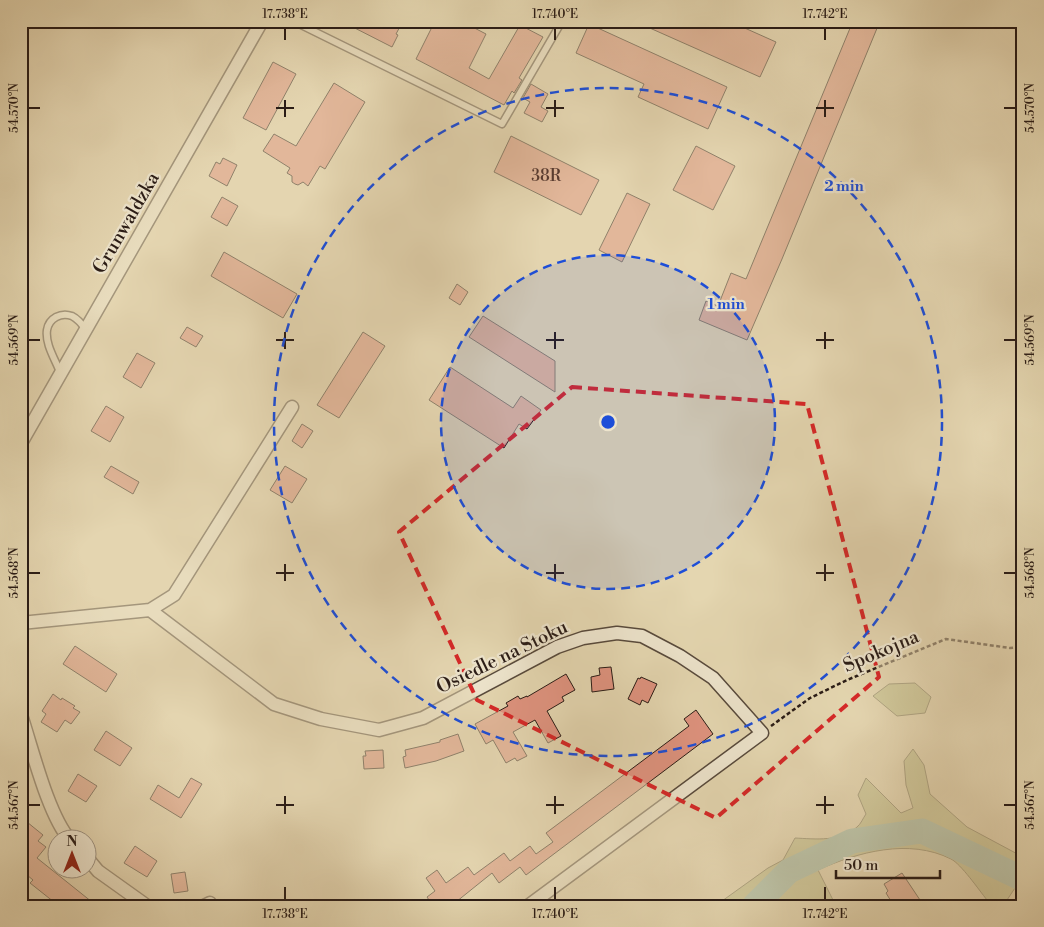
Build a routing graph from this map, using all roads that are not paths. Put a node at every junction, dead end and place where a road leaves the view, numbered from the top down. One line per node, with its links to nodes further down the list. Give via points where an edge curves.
1 (262, 21): 4 (street, Grunwaldzka)
2 (293, 21): 3 (lane, via 502,124)
3 (562, 21)
4 (86, 331): 5 (street, Grunwaldzka); 5 (lane, via 72,316 64,315 57,316 47,328 47,339)
5 (61, 375): 7 (street, Grunwaldzka)
6 (292, 407): 8 (street, via 174,595)
7 (21, 443)
8 (150, 610): 9 (street); 14 (street, Osiedle na Stoku, via 274,704 321,719 379,730 422,718 557,647 583,638 617,633 642,636 712,678 762,733)
9 (21, 623)
10 (21, 715): 11 (street)
11 (62, 830)
12 (98, 871): 13 (street)
13 (147, 906)
14 (528, 906)

